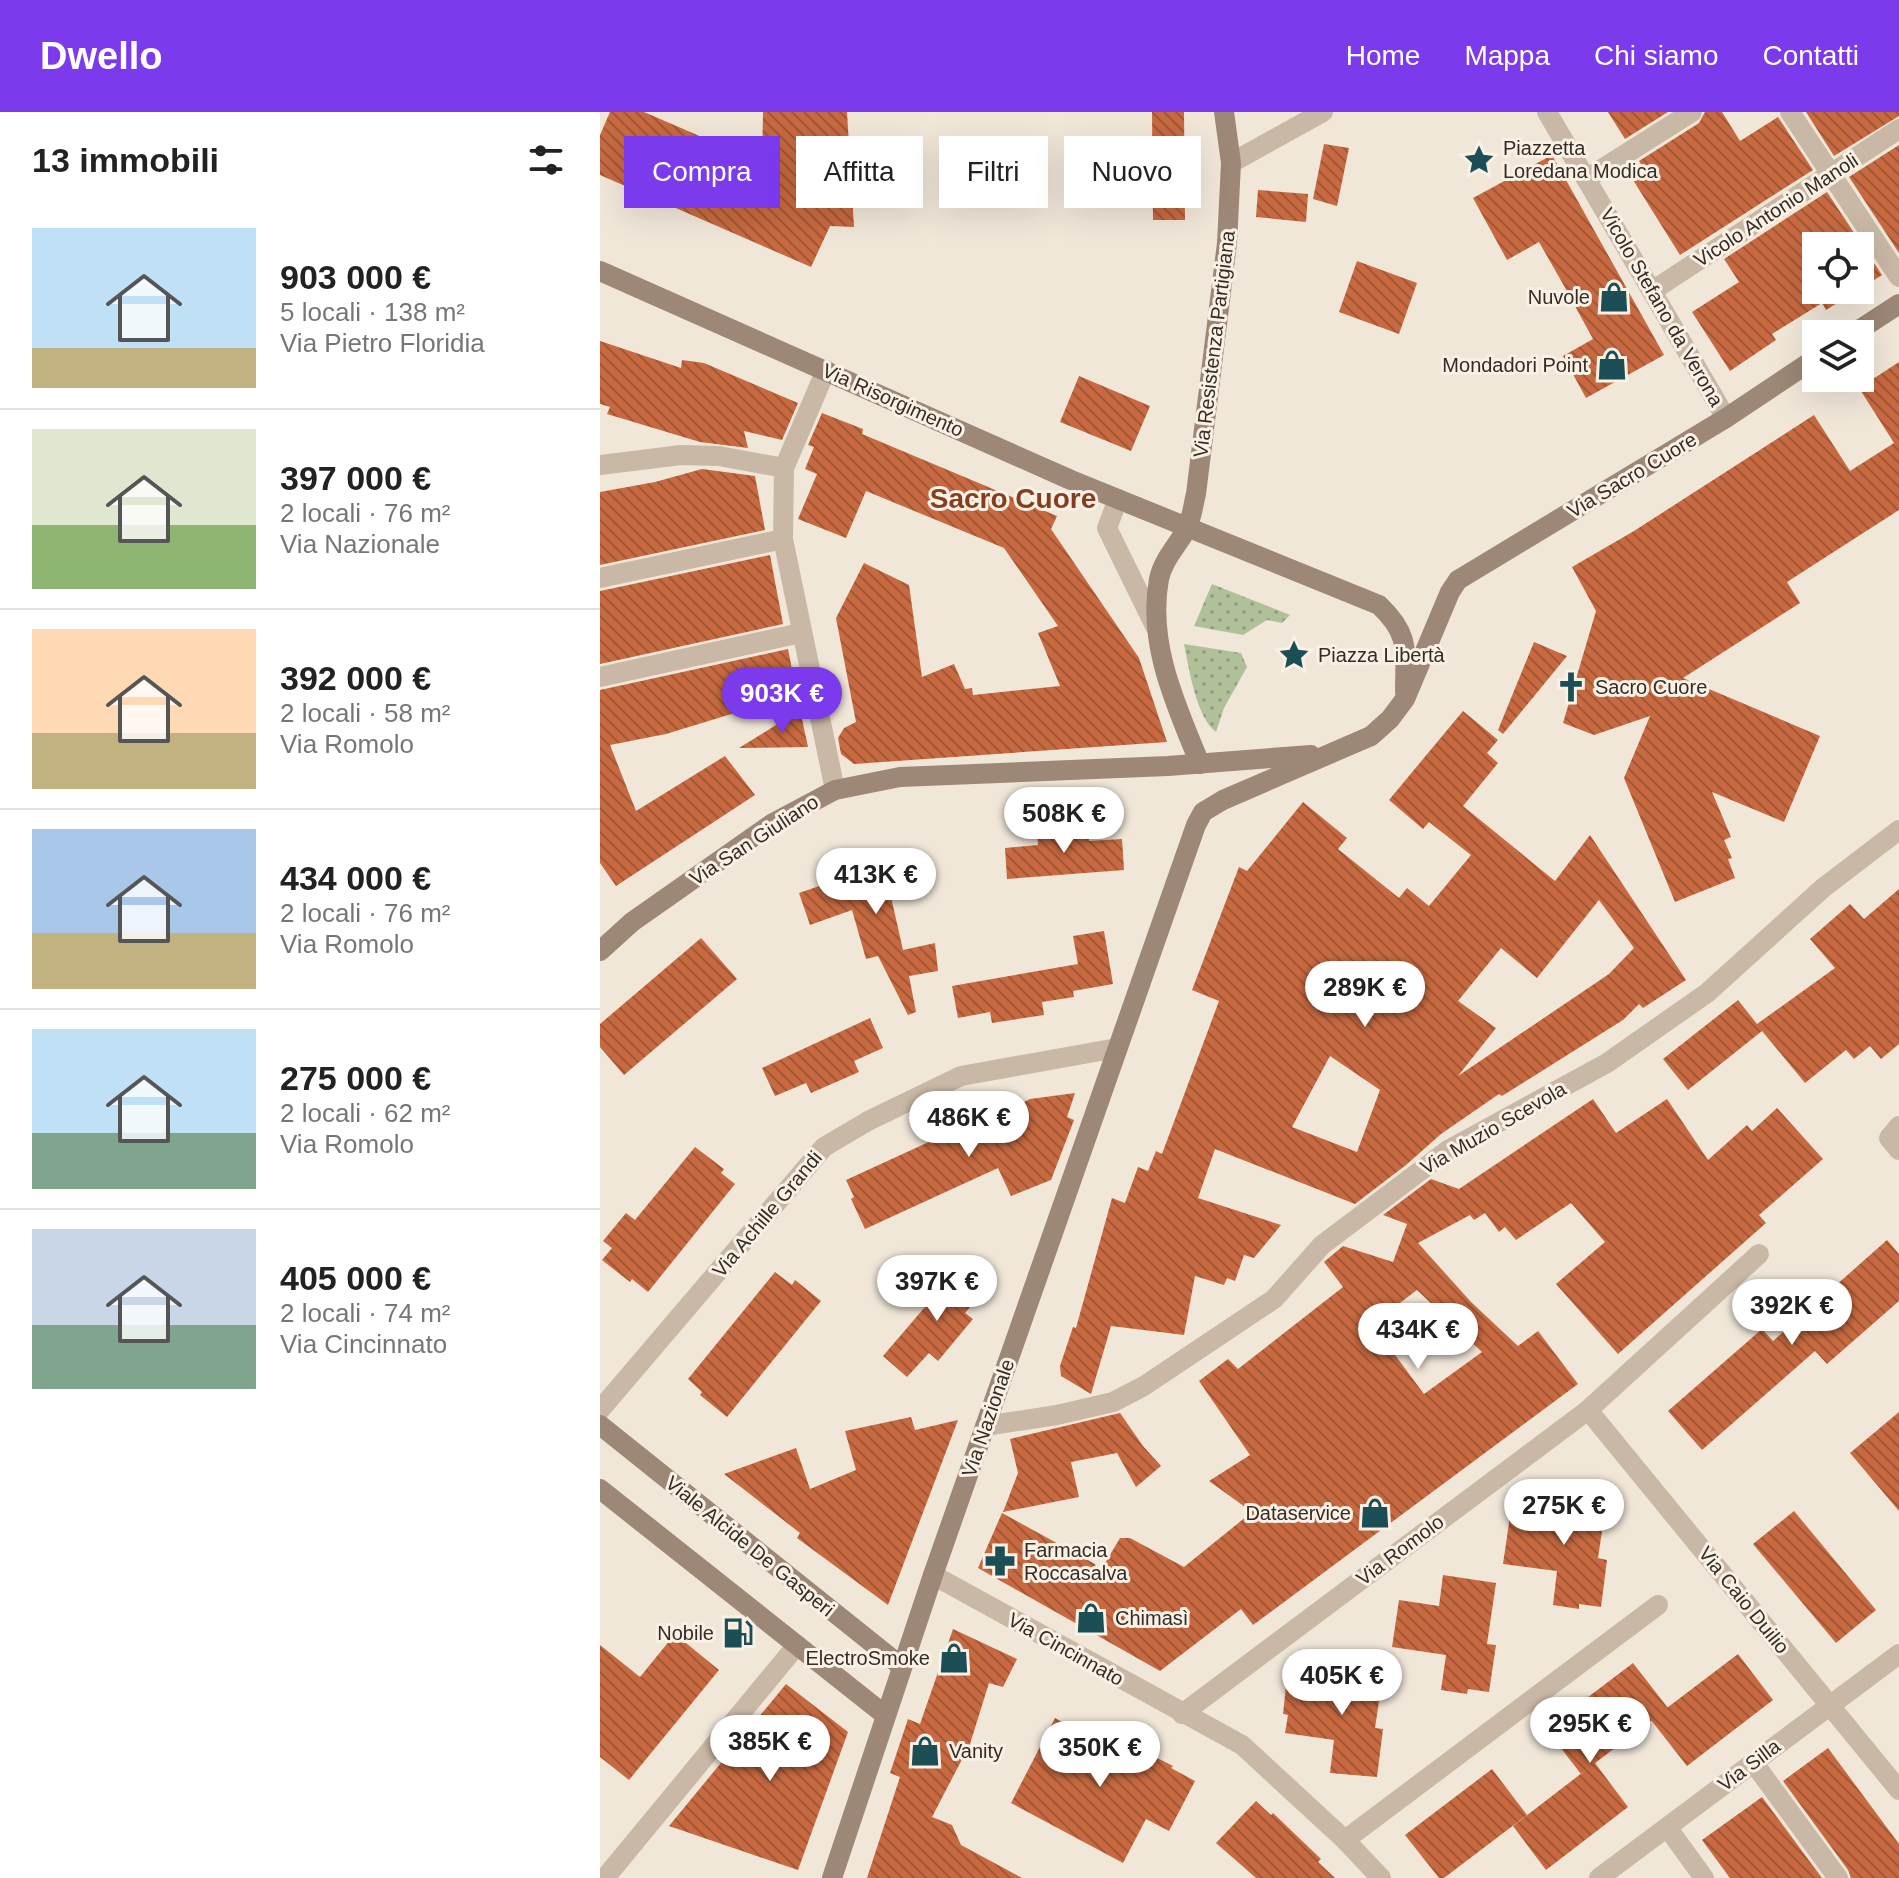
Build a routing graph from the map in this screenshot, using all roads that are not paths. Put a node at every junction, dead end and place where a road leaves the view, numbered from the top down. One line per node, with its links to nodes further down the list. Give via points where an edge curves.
1 (1224, 112): 7 (street, Via Resistenza Partigiana)
2 (1323, 112): 7 (street)
3 (1692, 112): 9 (street)
4 (1790, 112): 8 (street)
5 (1548, 113): 9 (street, Vicolo Stefano da Verona)
6 (1899, 129): 8 (street, Vicolo Antonio Manoli)
7 (1231, 163): 21 (street, Via Resistenza Partigiana, via 1226,257 1196,494)
8 (1831, 174): 11 (street); 12 (street, Vicolo Antonio Manoli)
9 (1586, 179): 12 (street, Vicolo Stefano da Verona)
10 (600, 271): 16 (street, Via Risorgimento)
11 (1899, 277)
12 (1652, 291): 17 (street, Vicolo Stefano da Verona)
13 (1899, 304): 14 (street)
14 (1874, 320)
15 (1802, 367): 17 (street, Via Sacro Cuore)
16 (826, 370): 19 (street); 20 (street, Via Risorgimento)
17 (1726, 418): 27 (street, Via Sacro Cuore, via 1458,580)
18 (600, 465): 19 (street, via 681,455)
19 (784, 468): 22 (street)
20 (1118, 499): 21 (street, Via Risorgimento); 24 (street, via 1107,528)
21 (1187, 527): 24 (street, via 1160,577); 27 (street, via 1379,605 1396,621 1404,642)
22 (783, 539): 23 (street); 25 (street)
23 (600, 578)
24 (1156, 628): 29 (street, via 1173,696)
25 (801, 633): 26 (street); 30 (street)
26 (600, 677)
27 (1405, 699): 28 (street, via 1371,736)
28 (1327, 754): 29 (street); 33 (street, Via Nazionale, via 1203,812)
29 (1200, 764): 30 (street, Via San Giuliano, via 900,777)
30 (835, 790): 32 (street, Via San Giuliano, via 773,823 632,922)
31 (1899, 830): 38 (street, Via Muzio Scevola, via 1823,888 1707,993 1607,1063 1448,1150 1322,1245 1274,1299 1144,1386 1113,1402)
32 (600, 951)
33 (1117, 1048): 35 (street, Via Achille Grandi, via 961,1076 824,1147); 38 (street, Via Nazionale)
34 (1759, 1254): 36 (street, Via Romolo)
35 (600, 1410)
36 (1588, 1410): 45 (street, Via Caio Duilio); 46 (street, Via Romolo)
37 (600, 1425): 44 (street, Viale Alcide De Gasperi)
38 (985, 1426): 40 (street, Via Nazionale)
39 (600, 1489): 42 (street)
40 (933, 1575): 44 (street, Via Nazionale); 46 (street, Via Cincinnato)
41 (1658, 1605): 51 (street)
42 (797, 1645): 47 (street); 52 (street)
43 (1899, 1654): 45 (street, Via Silla)
44 (901, 1666): 47 (street, Via Nazionale)
45 (1829, 1704): 48 (street, Via Silla); 49 (street, Via Caio Duilio)
46 (1182, 1714): 51 (street, Via Cincinnato, via 1242,1745)
47 (885, 1715): 53 (street, Via Nazionale)
48 (1753, 1762): 50 (street, Via Silla); 57 (street)
49 (1899, 1790)
50 (1667, 1827): 55 (street, Via Silla); 56 (street)
51 (1345, 1840): 54 (street, Via Cincinnato)
52 (605, 1878)
53 (832, 1878)
54 (1381, 1878)
55 (1599, 1878)
56 (1704, 1878)
57 (1838, 1878)

